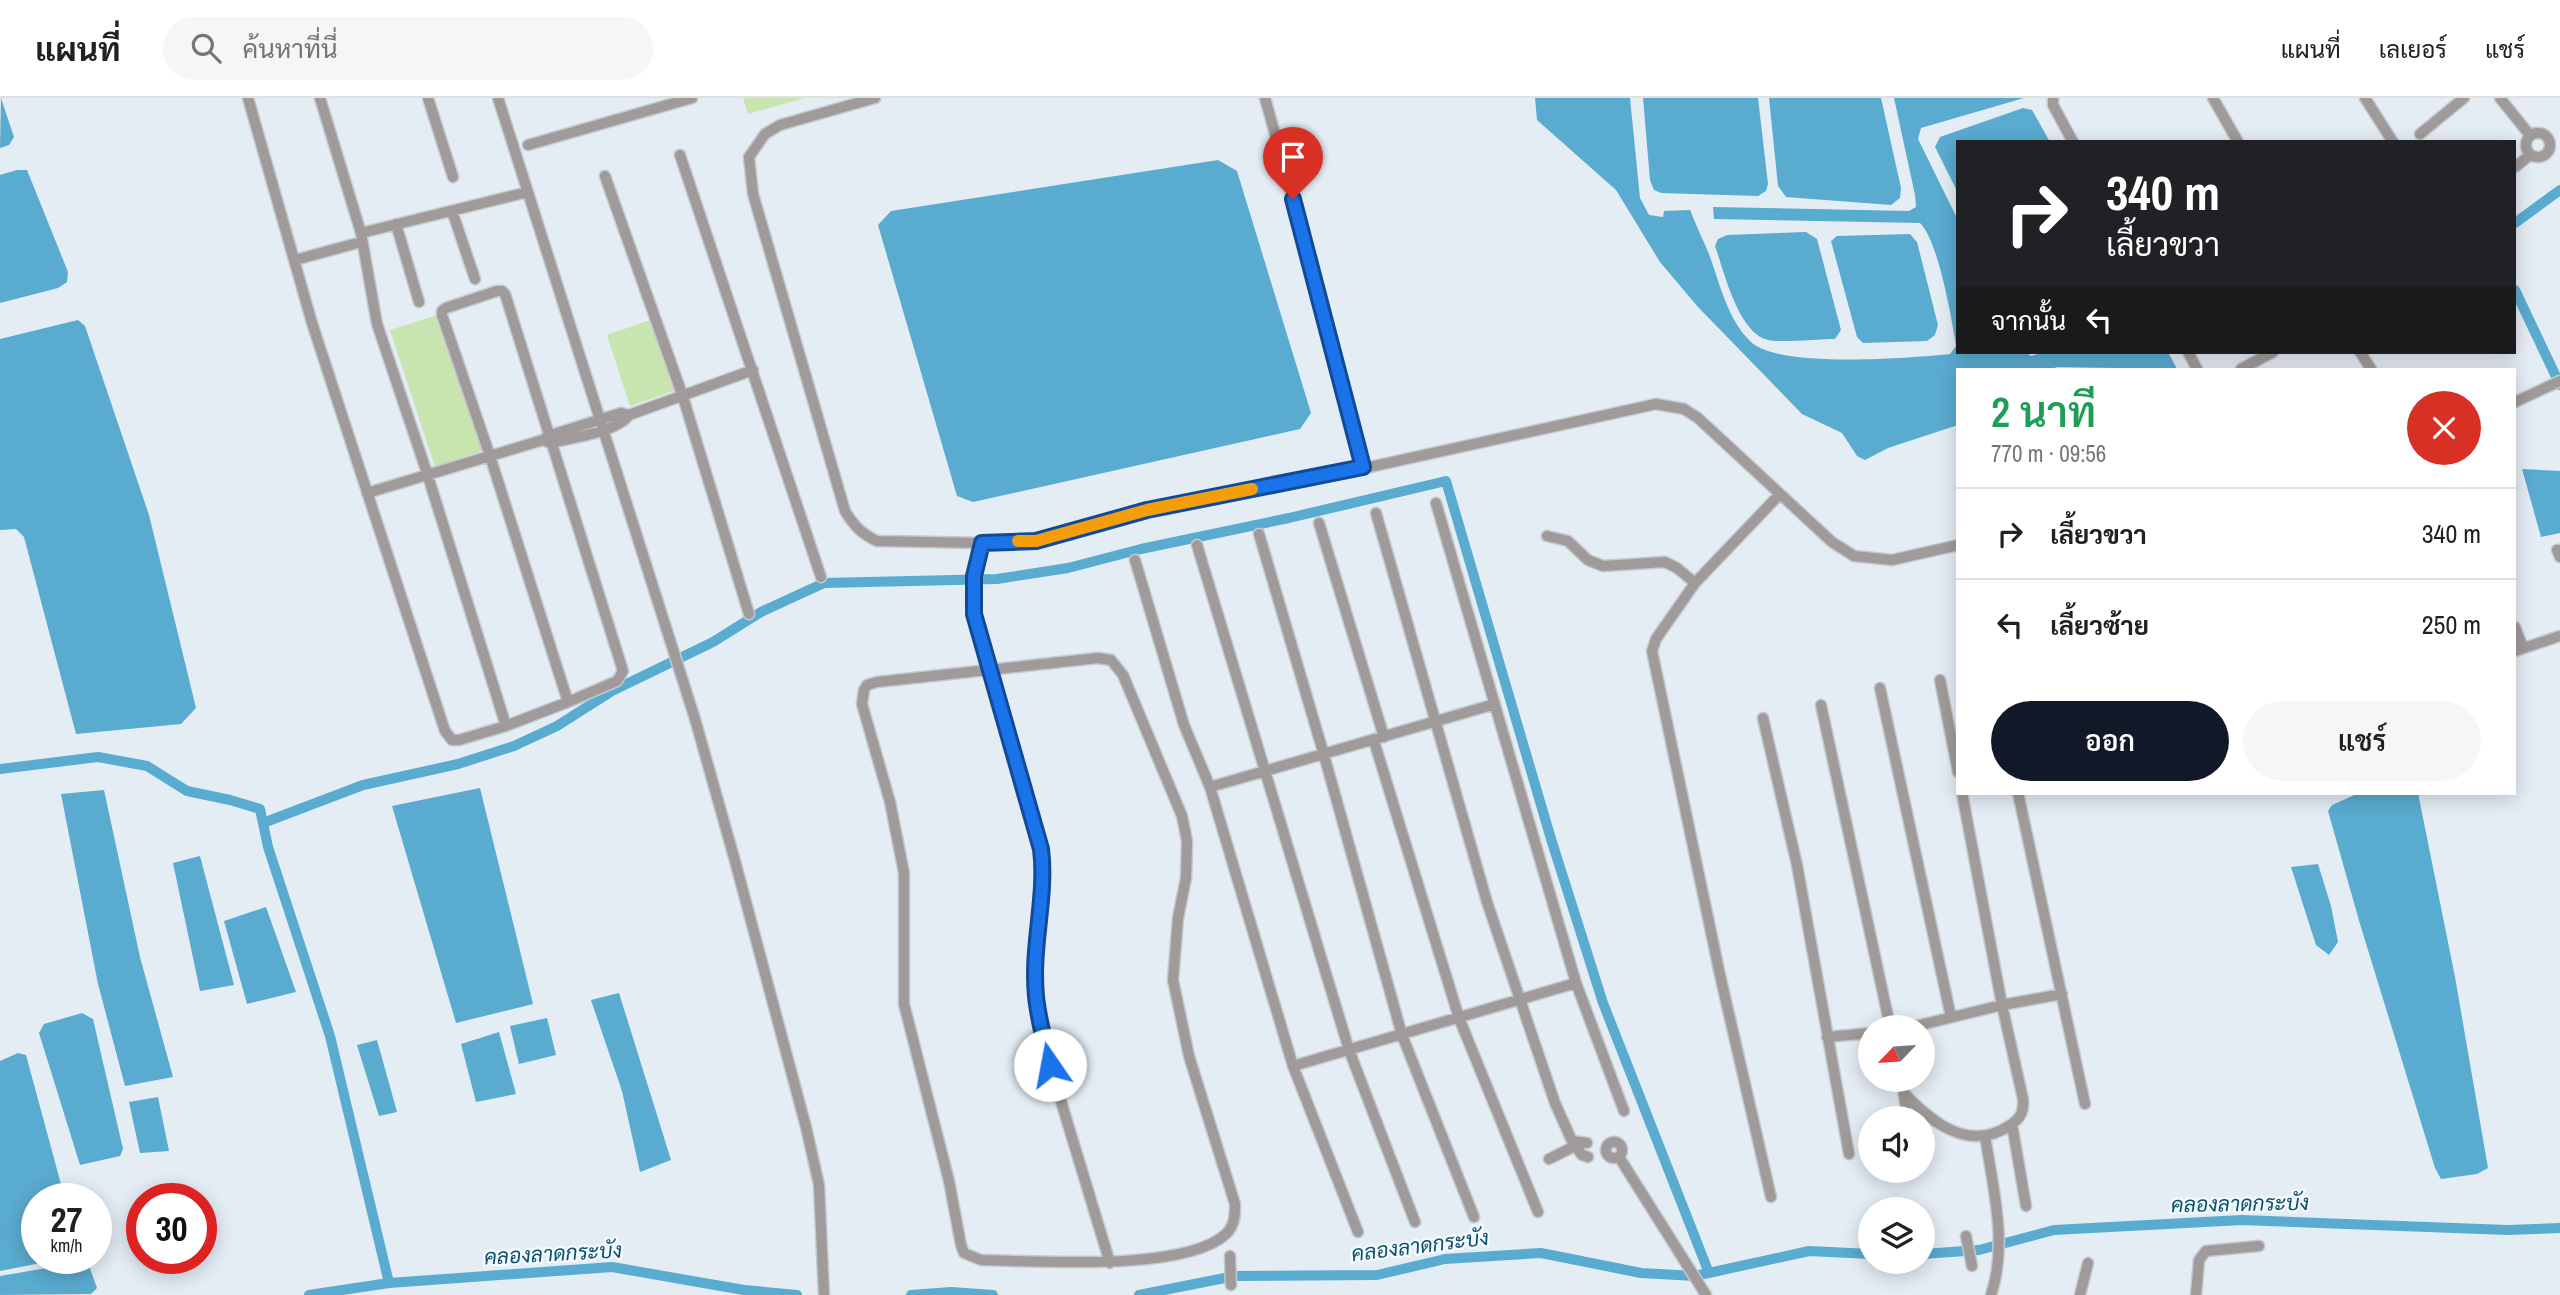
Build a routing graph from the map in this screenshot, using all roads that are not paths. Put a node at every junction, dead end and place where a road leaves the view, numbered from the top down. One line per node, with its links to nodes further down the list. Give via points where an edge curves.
1 (248, 98): 28 (street)
2 (320, 98): 27 (street)
3 (428, 98): 23 (street)
4 (498, 98): 24 (street)
5 (692, 98): 18 (street)
6 (875, 98): 49 (street, via 780,125 765,134 749,157 753,194 845,511 853,524 877,541)
7 (1265, 98): 40 (street)
8 (2053, 98): 15 (street)
9 (2213, 98): 16 (street)
10 (2365, 98): 17 (street)
11 (2464, 98): 13 (street)
12 (2500, 98): 14 (street)
13 (2420, 134)
14 (2529, 134): 20 (street, via 2526,147); 20 (street, via 2541,133 2550,144 2544,156)
15 (2072, 140)
16 (2237, 140)
17 (2392, 140)
18 (528, 145)
19 (680, 155): 33 (street)
20 (2530, 155): 21 (street)
21 (2516, 166)
22 (605, 176): 35 (street)
23 (453, 177)
24 (528, 192): 25 (street); 37 (street)
25 (452, 211): 26 (street); 29 (street)
26 (396, 224): 27 (street); 30 (street)
27 (361, 237): 28 (street); 41 (street, via 377,324)
28 (295, 260): 42 (street)
29 (475, 279)
30 (419, 302)
31 (2269, 354): 32 (street)
32 (2243, 368)
33 (753, 370): 35 (street); 55 (street)
34 (2560, 381): 36 (street)
35 (683, 397): 37 (street, via 629,415 624,422); 57 (street)
36 (2516, 402)
37 (602, 424): 38 (street); 112 (street, via 695,719 806,1127 819,1185)
38 (547, 440): 39 (street); 39 (street, via 505,294 497,291 442,311); 64 (street, via 623,671 617,681)
39 (490, 456): 41 (street); 64 (street)
40 (1363, 467): 43 (street, via 1656,404 1684,409 1698,418); 49 (street, via 1147,510 1036,541)
41 (427, 473): 42 (street); 69 (street)
42 (367, 493): 69 (street, via 445,731 452,740 459,740)
43 (1779, 495): 51 (street, via 1854,556 1892,560); 56 (street)
44 (1436, 503): 65 (street)
45 (1376, 513): 68 (street)
46 (1319, 523): 70 (street)
47 (1259, 534): 71 (street)
48 (1547, 536): 56 (street, via 1568,541 1596,565 1665,562)
49 (982, 543): 61 (street, via 972,594)
50 (1197, 545): 73 (street)
51 (1956, 545)
52 (2560, 550): 53 (street)
53 (2560, 557)
54 (1135, 561): 74 (street, via 1184,725)
55 (821, 577)
56 (1695, 583): 99 (street, via 1652,651)
57 (749, 614)
58 (2516, 632): 60 (street)
59 (2560, 636): 60 (street)
60 (2519, 650)
61 (990, 668): 108 (street, via 1041,849 1038,1007 1050,1065); 108 (street, via 1111,660 1123,675 1182,816 1188,841 1173,980 1189,1056 1236,1217 1226,1234 1205,1246); 108 (street, via 877,682 867,685 862,696 904,873 904,1004 964,1253 981,1261)
62 (1940, 680): 72 (street)
63 (1880, 688): 82 (street)
64 (568, 702): 69 (street)
65 (1495, 704): 68 (street); 77 (street)
66 (1821, 705): 81 (street)
67 (1763, 718): 87 (street, via 1797,864)
68 (1436, 723): 70 (street); 79 (street)
69 (506, 726)
70 (1379, 739): 71 (street); 83 (street)
71 (1324, 755): 73 (street); 86 (street)
72 (1956, 762)
73 (1266, 772): 74 (street); 88 (street)
74 (1210, 787): 89 (street)
75 (1962, 795): 80 (street)
76 (2018, 795): 78 (street)
77 (1576, 983): 79 (street); 93 (street)
78 (2062, 994): 80 (street); 91 (street)
79 (1520, 1000): 83 (street); 96 (street, via 1555,1104)
80 (2002, 1005): 82 (street); 94 (street, via 2023,1098 2022,1114)
81 (1889, 1015)
82 (1951, 1017): 84 (street)
83 (1459, 1018): 86 (street); 101 (street)
84 (1936, 1021)
85 (1858, 1034): 87 (street)
86 (1402, 1035): 88 (street); 102 (street)
87 (1827, 1037): 97 (street)
88 (1349, 1050): 89 (street); 103 (street)
89 (1293, 1066): 104 (street)
90 (1904, 1093): 92 (street); 95 (street, via 1952,1132)
91 (2085, 1104)
92 (1906, 1106)
93 (1625, 1111)
94 (2012, 1124): 95 (street); 100 (street)
95 (1986, 1136): 114 (street, via 1997,1208 1999,1273)
96 (1594, 1149): 98 (street); 113 (street, via 1676,1249)
97 (1849, 1154)
98 (1549, 1158)
99 (1771, 1197)
100 (2026, 1206)
101 (1538, 1212)
102 (1474, 1217)
103 (1415, 1222)
104 (1358, 1232)
105 (1966, 1237): 110 (street)
106 (2259, 1246): 116 (street, via 2206,1251 2199,1260)
107 (1230, 1256): 111 (street)
108 (1110, 1262)
109 (2088, 1262): 115 (street)
110 (1971, 1264)
111 (1231, 1285)
112 (824, 1295)
113 (1706, 1295)
114 (1992, 1295)
115 (2080, 1295)
116 (2196, 1295)

